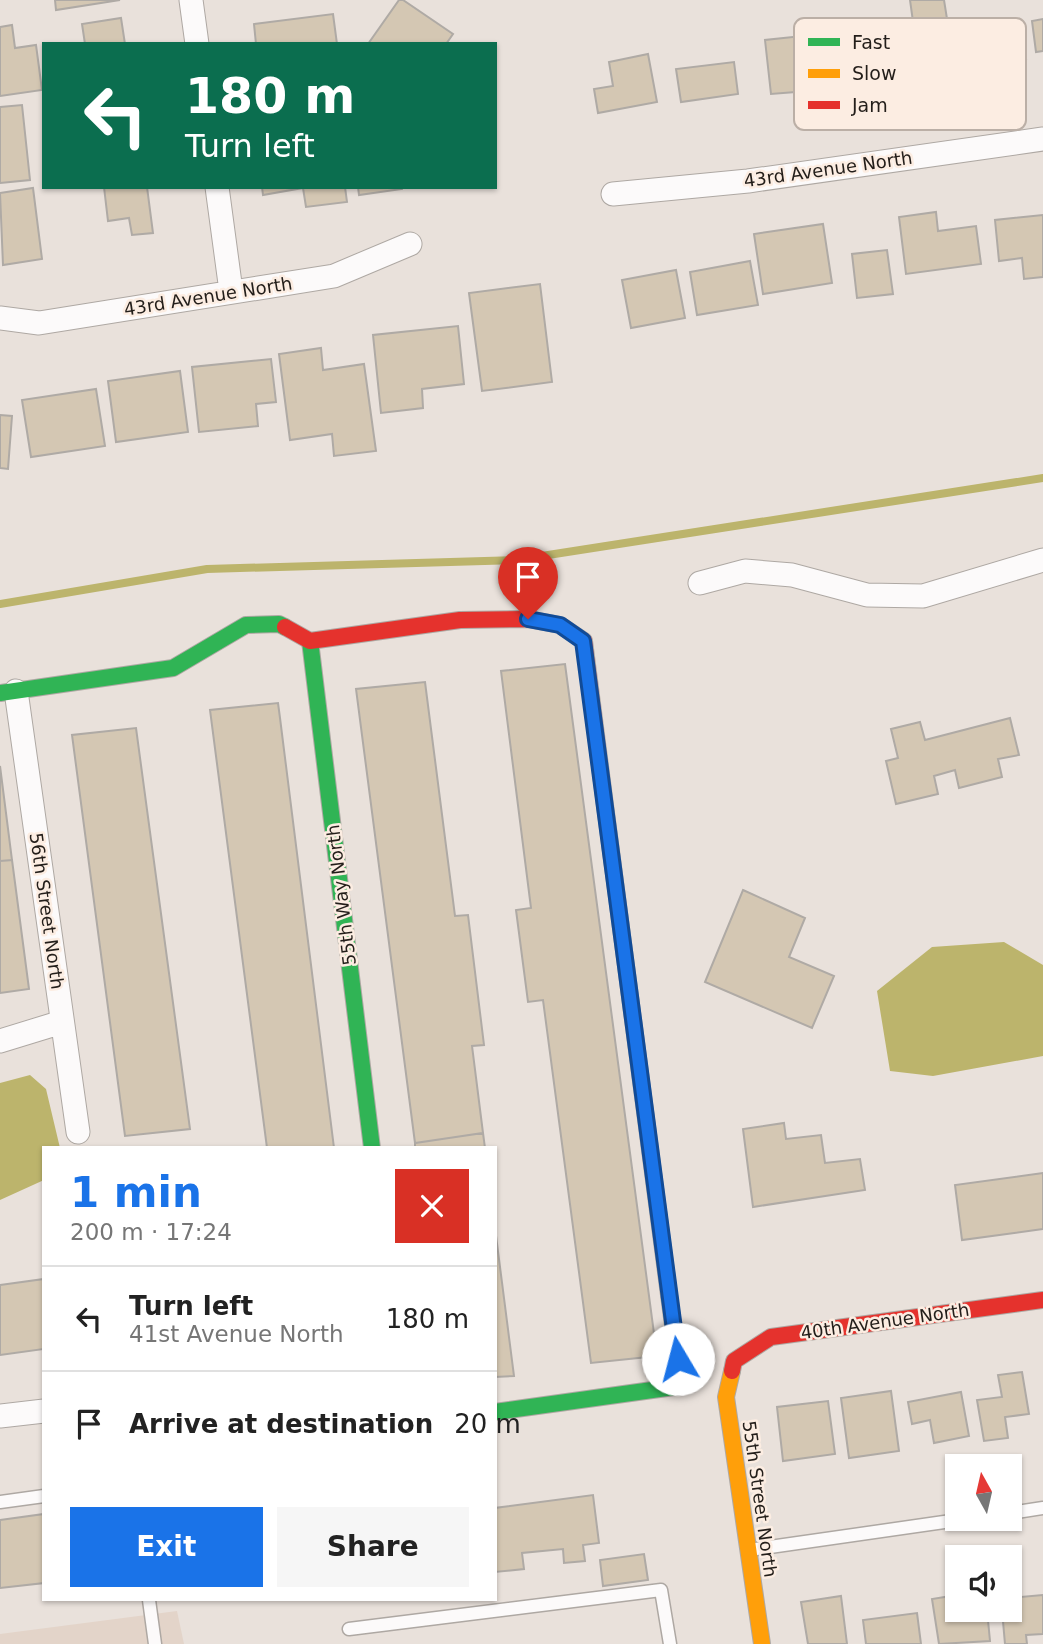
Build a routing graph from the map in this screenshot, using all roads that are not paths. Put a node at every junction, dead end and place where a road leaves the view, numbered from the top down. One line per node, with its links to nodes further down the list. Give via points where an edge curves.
1 (191, 0): 2 (street)
2 (197, 42)
3 (1043, 139): 5 (street, 43rd Avenue North, via 748,181)
4 (217, 189): 7 (street)
5 (613, 194)
6 (411, 244): 7 (street, 43rd Avenue North, via 334,276)
7 (231, 291): 8 (street, 43rd Avenue North, via 39,323)
8 (0, 318)
9 (1043, 559): 10 (street, via 923,596 867,595 792,575 745,571)
10 (700, 583)
11 (310, 642): 12 (street, via 279,624 246,625 173,668); 16 (street, 55th Way North); 20 (street, via 460,620 528,619 560,625 583,641 681,1386)
12 (8, 692): 13 (street, 56th Street North)
13 (62, 1022): 14 (street); 15 (street, 56th Street North)
14 (0, 1041)
15 (78, 1132)
16 (372, 1146)
17 (1043, 1300): 18 (street, 40th Avenue North, via 771,1337)
18 (734, 1361): 27 (street, 55th Street North, via 726,1397)
19 (42, 1411): 21 (street)
20 (497, 1412)
21 (0, 1416)
22 (42, 1496): 23 (lane)
23 (0, 1502)
24 (1043, 1508): 25 (lane)
25 (1022, 1511)
26 (945, 1522): 27 (lane)
27 (748, 1550): 32 (street, 55th Street North)
28 (149, 1601): 30 (lane)
29 (349, 1629): 31 (lane, via 661,1590)
30 (155, 1644)
31 (670, 1644)
32 (762, 1644)

